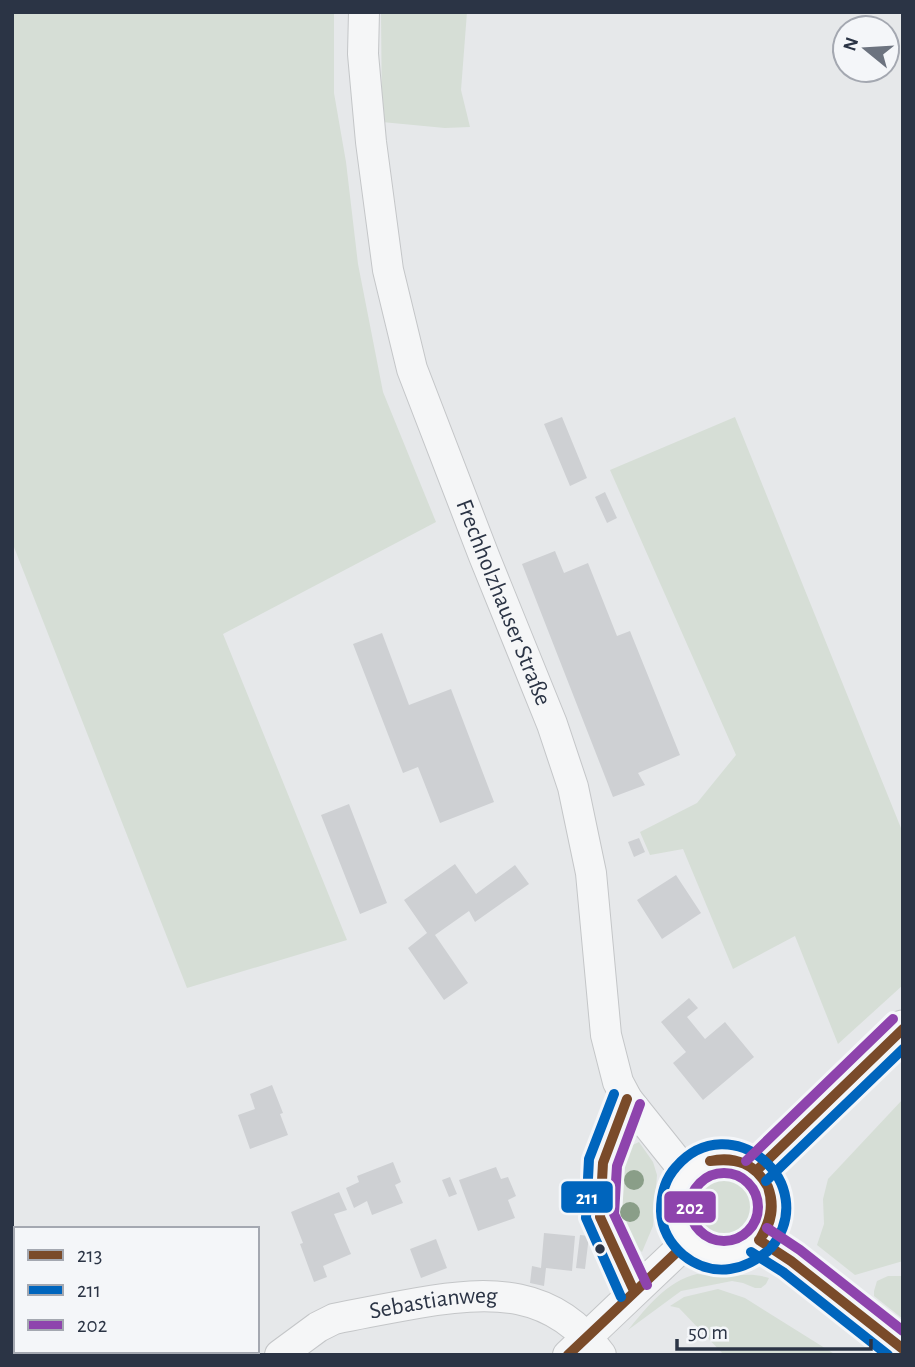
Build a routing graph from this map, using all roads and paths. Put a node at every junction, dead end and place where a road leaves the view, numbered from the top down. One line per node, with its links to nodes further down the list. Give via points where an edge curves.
1 (364, 12): 3 (street, Frechholzhauser Straße, via 363,54 388,271 412,369 573,787 591,873 606,1035)
2 (903, 1029): 4 (main road)
3 (627, 1099): 5 (street, Frechholzhauser Straße); 8 (street, via 603,1163 600,1217)
4 (756, 1171): 5 (main road, via 746,1163 722,1158 709,1160); 6 (main road, via 765,1181 772,1205 767,1230)
5 (687, 1174): 7 (main road, via 675,1208)
6 (759, 1240): 7 (main road, via 749,1249 724,1256); 10 (main road)
7 (688, 1241): 8 (street)
8 (634, 1292): 9 (street)
9 (585, 1349): 11 (street, Sebastianweg, via 569,1321 538,1303 499,1295 454,1297 334,1320 318,1326)
10 (903, 1349)
11 (280, 1355)

